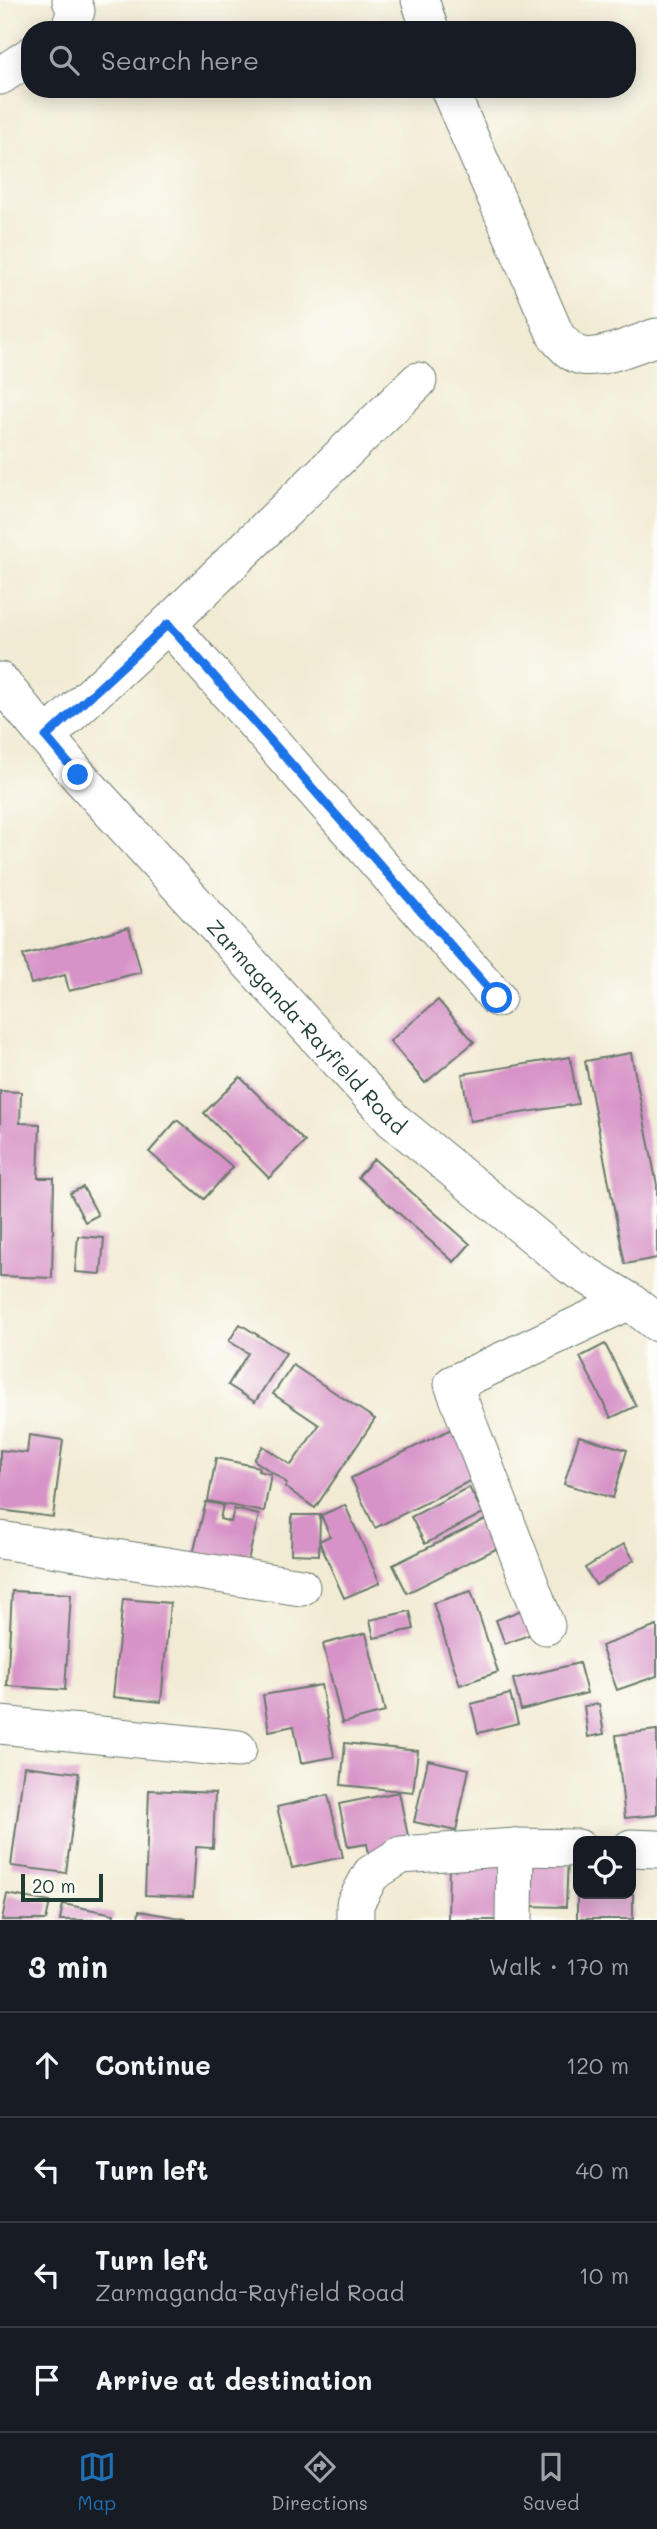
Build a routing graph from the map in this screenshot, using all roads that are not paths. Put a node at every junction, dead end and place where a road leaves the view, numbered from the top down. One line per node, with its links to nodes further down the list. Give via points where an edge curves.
1 (71, 0): 3 (street, via 76,12)
2 (420, 0): 4 (street)
3 (72, 21)
4 (427, 21)
5 (21, 62): 6 (street)
6 (0, 76)
7 (453, 98): 8 (street, via 556,336 567,349 582,356 602,355)
8 (657, 337)
9 (418, 381): 10 (street)
10 (168, 624): 13 (street); 14 (street)
11 (0, 681): 12 (street); 13 (street, Zarmaganda-Rayfield Road)
12 (0, 696)
13 (46, 737): 15 (street, Zarmaganda-Rayfield Road, via 393,1120 571,1266)
14 (497, 998)
15 (643, 1312): 18 (street, via 453,1384)
16 (0, 1540): 17 (street)
17 (301, 1587)
18 (546, 1626)
19 (0, 1726): 20 (street)
20 (238, 1749)
21 (515, 1847): 22 (street); 25 (street, via 401,1855 371,1874 355,1904); 26 (street)
22 (573, 1848)
23 (636, 1848): 24 (street)
24 (657, 1849)
25 (355, 1920)
26 (514, 1920)

